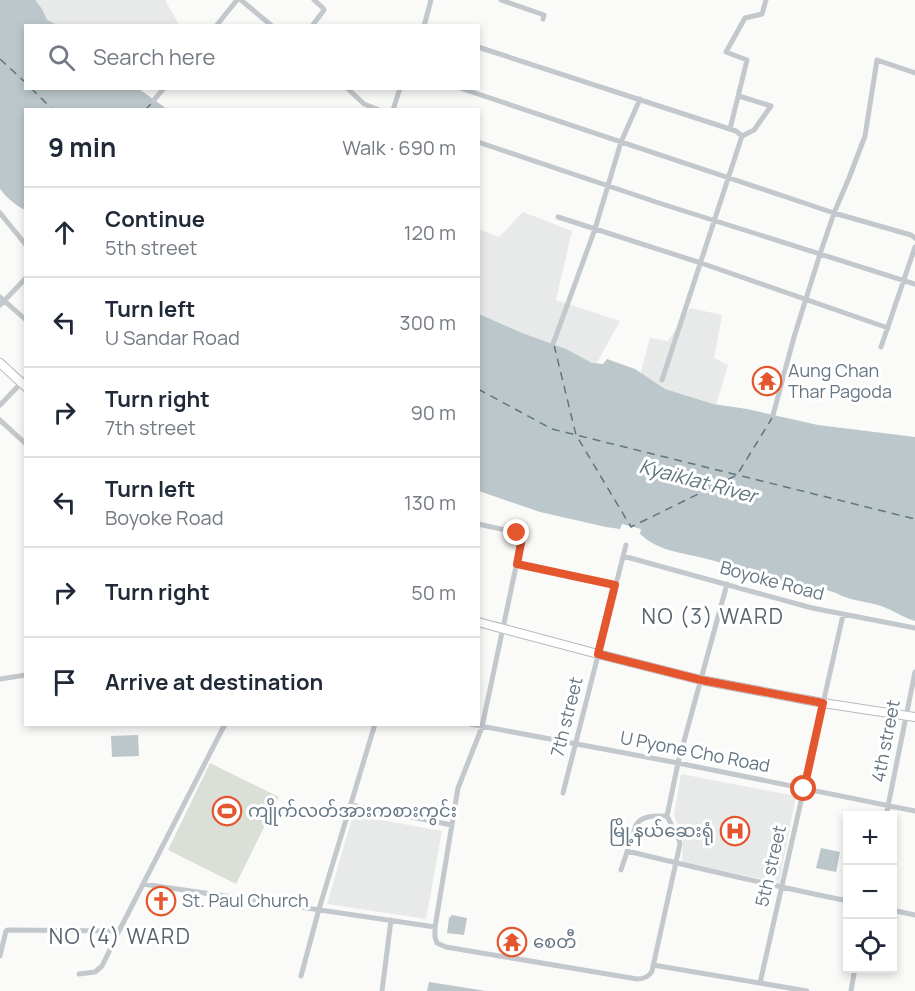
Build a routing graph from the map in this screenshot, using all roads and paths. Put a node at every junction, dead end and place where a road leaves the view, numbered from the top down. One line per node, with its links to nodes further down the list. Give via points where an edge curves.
1 (239, 0): 7 (street); 8 (street)
2 (314, 0): 9 (street, via 324,10)
3 (431, 0): 10 (street)
4 (501, 0): 6 (street, via 544,15)
5 (766, 0): 17 (street, via 762,14 745,18 726,52 747,60)
6 (543, 19)
7 (218, 24)
8 (269, 24)
9 (314, 24)
10 (425, 24)
11 (480, 48): 18 (street)
12 (915, 73): 29 (street, via 877,60 865,136)
13 (162, 90): 19 (street)
14 (349, 90): 20 (street)
15 (399, 90): 21 (street)
16 (466, 90): 24 (street)
17 (739, 96): 22 (street); 23 (street, via 771,106 754,130)
18 (640, 99): 22 (street); 24 (street)
19 (154, 100)
20 (374, 108)
21 (394, 108)
22 (730, 129): 23 (street)
23 (742, 136): 26 (street)
24 (621, 142): 26 (street); 27 (street)
25 (480, 143): 27 (street)
26 (728, 178): 29 (street); 31 (street)
27 (607, 186): 31 (street); 32 (street)
28 (0, 213): 34 (street)
29 (834, 213): 33 (street); 36 (street)
30 (558, 217): 32 (street)
31 (715, 220): 36 (street); 37 (street)
32 (595, 229): 37 (street); 45 (street)
33 (915, 238)
34 (24, 243)
35 (915, 247): 39 (street)
36 (820, 254): 39 (street); 41 (street)
37 (700, 263): 41 (street); 48 (street)
38 (24, 280): 42 (street)
39 (904, 280): 40 (street); 44 (street)
40 (915, 284)
41 (806, 300): 44 (street); 51 (street)
42 (1, 301): 43 (street)
43 (24, 318)
44 (888, 327): 46 (street)
45 (553, 344)
46 (881, 348)
47 (0, 363): 49 (main road)
48 (662, 380)
49 (24, 383): 50 (street)
50 (0, 405)
51 (773, 416)
52 (0, 420): 53 (street)
53 (24, 442)
54 (480, 524): 57 (street, via 522,535)
55 (626, 544): 56 (street, 7th street)
56 (623, 556): 58 (street, Boyoke Road); 59 (street, 7th street)
57 (517, 564): 59 (street); 62 (street)
58 (727, 584): 60 (street, Boyoke Road); 68 (street)
59 (615, 585): 64 (street, 7th street)
60 (843, 615): 63 (street, Boyoke Road); 69 (street, 5th street)
61 (480, 622): 62 (main road)
62 (503, 628): 64 (main road); 75 (street)
63 (915, 628)
64 (598, 654): 68 (main road); 76 (street, 7th street)
65 (915, 672): 70 (street, 4th street)
66 (24, 675): 67 (street)
67 (0, 679)
68 (701, 680): 69 (main road); 77 (street)
69 (823, 703): 70 (main road); 78 (street, 5th street)
70 (905, 716): 71 (main road); 81 (street, 4th street)
71 (915, 717)
72 (224, 726): 89 (street)
73 (374, 726): 80 (street)
74 (478, 726): 75 (street, U Pyone Cho Road)
75 (482, 727): 76 (street, U Pyone Cho Road); 85 (street, via 458,788)
76 (575, 744): 77 (street, U Pyone Cho Road); 79 (street, 7th street)
77 (678, 763): 78 (street, U Pyone Cho Road); 84 (street)
78 (804, 789): 81 (street, U Pyone Cho Road); 90 (street, 5th street)
79 (563, 793)
80 (351, 805): 85 (street); 92 (street)
81 (888, 805): 82 (street, 4th street); 83 (street, U Pyone Cho Road)
82 (887, 811)
83 (915, 811)
84 (667, 816): 86 (street, via 638,821); 87 (street, via 679,842)
85 (452, 825): 96 (street)
86 (627, 851): 87 (street); 88 (street)
87 (676, 863): 90 (street); 99 (street)
88 (621, 870)
89 (143, 884): 92 (street); 97 (street)
90 (782, 886): 91 (street); 103 (street, 5th street)
91 (843, 900)
92 (319, 909): 95 (street); 102 (street)
93 (897, 911): 94 (street)
94 (915, 915)
95 (391, 920): 96 (street); 104 (street)
96 (435, 927): 99 (street, via 436,940 446,947 637,979 649,976)
97 (119, 931): 98 (street, via 8,930); 101 (street, via 102,966 95,972)
98 (0, 956)
99 (653, 965): 103 (street)
100 (854, 973): 106 (street)
101 (79, 974)
102 (301, 976)
103 (760, 983): 105 (street)
104 (382, 991)
105 (807, 991)
106 (851, 991)

